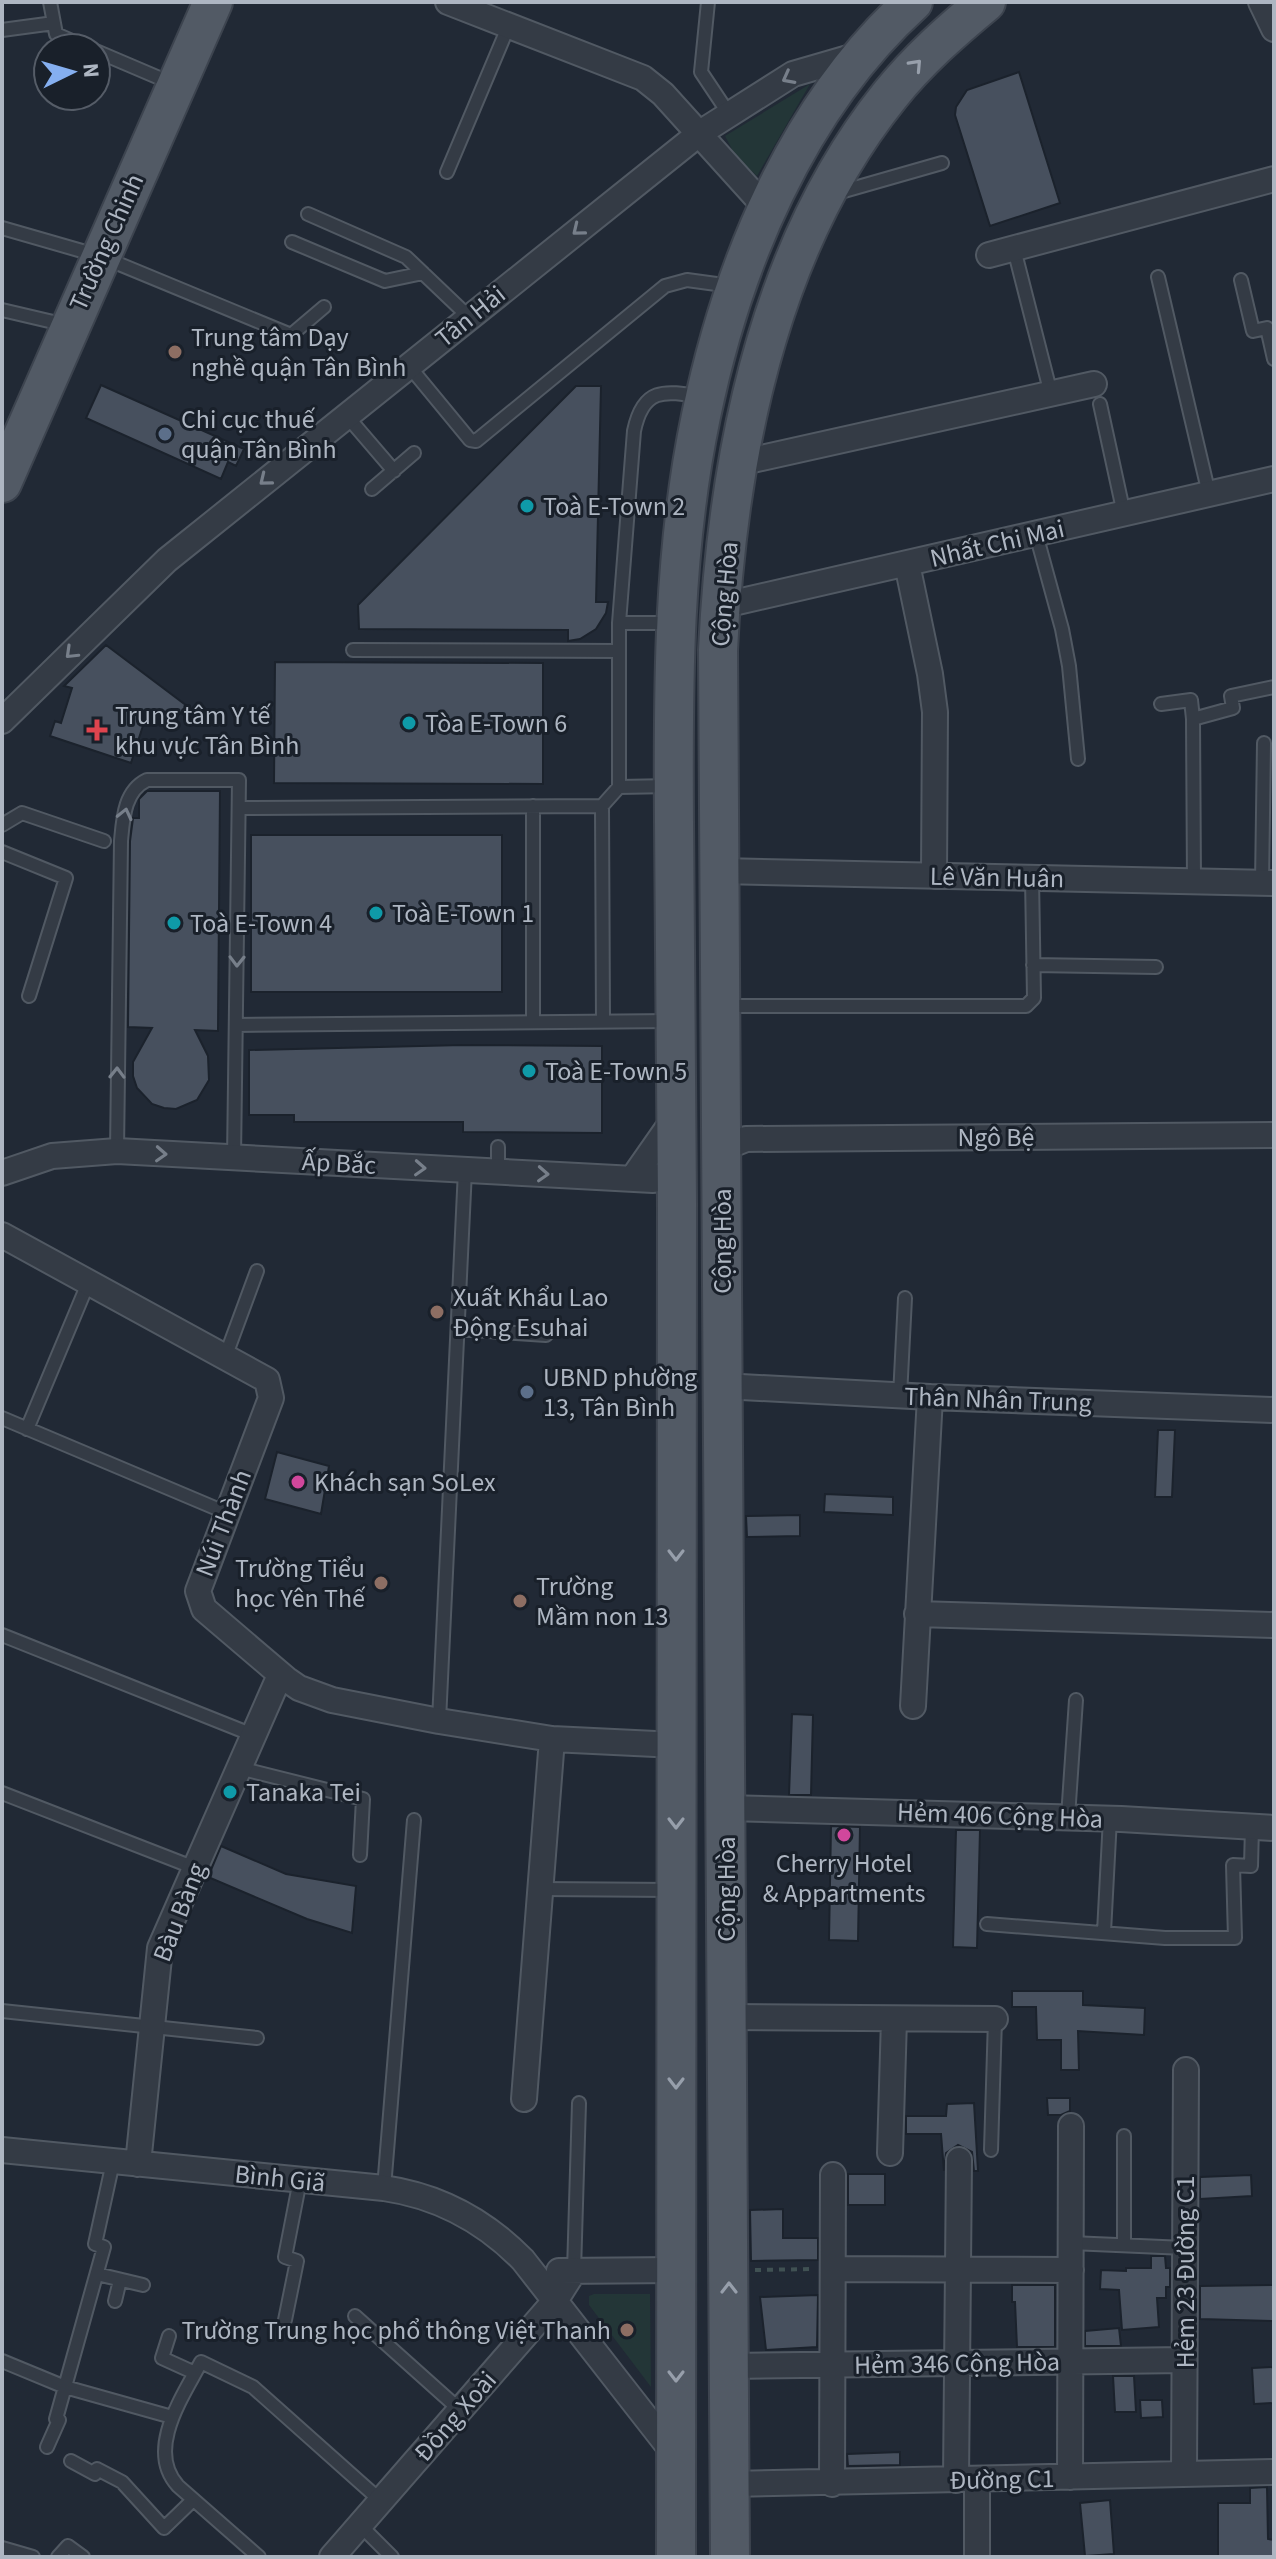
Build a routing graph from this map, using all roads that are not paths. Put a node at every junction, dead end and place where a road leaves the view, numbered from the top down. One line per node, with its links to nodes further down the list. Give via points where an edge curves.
1 (50, 2): 10 (lane)
2 (191, 2): 17 (main road, Trường Chinh)
3 (213, 2): 29 (main road, Trường Chinh)
4 (448, 2): 11 (street)
5 (708, 2): 18 (lane, via 701,72)
6 (913, 2): 15 (main road, Cộng Hòa)
7 (948, 2): 92 (main road, Cộng Hòa, via 887,58 822,155 762,280 729,400 710,499 698,612)
8 (986, 2): 23 (main road, Cộng Hòa, one-way to 8, via 889,95 927,53)
9 (1261, 2): 12 (street)
10 (54, 23): 13 (lane); 14 (lane)
11 (509, 25): 19 (street, via 638,75); 21 (lane)
12 (1274, 29)
13 (2, 30)
14 (56, 32)
15 (862, 54): 18 (street, Tân Hải, one-way to 18, via 793,74); 24 (main road, Cộng Hòa)
16 (112, 58): 17 (lane)
17 (157, 77): 29 (main road, Trường Chinh)
18 (729, 114): 19 (street, Tân Hải)
19 (700, 133): 24 (street); 37 (street, Tân Hải, one-way to 37)
20 (942, 163): 23 (lane)
21 (447, 172)
22 (1274, 179): 28 (street)
23 (824, 196): 47 (main road, Cộng Hòa, via 773,321)
24 (767, 209): 34 (main road, Cộng Hòa)
25 (308, 214): 31 (lane, via 402,255)
26 (2, 228): 29 (lane)
27 (292, 242): 31 (lane, via 385,281)
28 (1014, 249): 30 (street); 41 (lane)
29 (91, 253): 35 (lane, via 291,335); 38 (main road, Trường Chinh)
30 (989, 255)
31 (423, 273): 37 (lane)
32 (1158, 277): 52 (lane)
33 (1241, 280): 39 (lane, via 1253,331 1267,328)
34 (734, 287): 40 (lane, via 687,280 665,286 476,441); 43 (main road, Cộng Hòa)
35 (324, 307)
36 (2, 310): 38 (lane)
37 (469, 317): 40 (street, Tân Hải)
38 (61, 324): 45 (main road, Trường Chinh); 50 (main road, Trường Chinh)
39 (1274, 359)
40 (409, 366): 44 (street, Tân Hải)
41 (1051, 394): 42 (street); 47 (street)
42 (1097, 394): 53 (lane)
43 (705, 397): 57 (lane, via 665,392 646,402 637,415); 58 (main road, Cộng Hòa, via 683,523)
44 (346, 415): 48 (lane); 64 (street, Tân Hải, one-way to 64, via 167,560)
45 (2, 437)
46 (414, 453): 48 (lane)
47 (739, 463): 56 (main road, Cộng Hòa)
48 (394, 471): 51 (lane)
49 (1274, 479): 52 (street, Nhất Chi Mai)
50 (2, 483)
51 (372, 489)
52 (1209, 494): 53 (street, Nhất Chi Mai)
53 (1124, 514): 54 (street, Nhất Chi Mai)
54 (1036, 534): 55 (street, Nhất Chi Mai); 66 (lane, via 1065,641)
55 (907, 564): 56 (street, Nhất Chi Mai); 76 (street, via 935,712)
56 (720, 606): 75 (main road, Cộng Hòa)
57 (619, 623): 58 (lane); 60 (lane)
58 (675, 623): 67 (main road, Cộng Hòa)
59 (353, 650): 60 (lane)
60 (619, 651): 68 (lane)
61 (1274, 687): 63 (lane, via 1231,696 1233,708)
62 (1161, 704): 63 (lane, via 1191,700)
63 (1193, 719): 78 (lane)
64 (2, 721)
65 (1264, 743): 79 (lane)
66 (1078, 759)
67 (674, 786): 68 (lane); 84 (main road, Cộng Hòa)
68 (619, 787): 70 (lane)
69 (533, 806): 70 (lane); 71 (lane); 85 (lane)
70 (602, 806): 86 (lane)
71 (239, 808): 87 (lane, one-way to 87); 90 (lane, one-way to 71, via 121,841 127,802 147,780 239,780)
72 (2, 825): 73 (lane, via 22,813)
73 (104, 841)
74 (2, 852): 82 (lane, via 66,878)
75 (720, 871): 76 (street, Lê Văn Huân); 83 (main road, Cộng Hòa)
76 (934, 876): 77 (street, Lê Văn Huân)
77 (1032, 878): 78 (street, Lê Văn Huân); 80 (lane)
78 (1194, 882): 79 (street, Lê Văn Huân)
79 (1268, 883)
80 (1033, 965): 81 (lane); 83 (lane, via 1034,998 1026,1006)
81 (1156, 967)
82 (29, 996)
83 (720, 1006): 92 (main road, Cộng Hòa)
84 (675, 1021): 86 (lane); 88 (main road, Cộng Hòa)
85 (533, 1022): 86 (lane); 87 (lane)
86 (603, 1022)
87 (236, 1025): 91 (lane)
88 (676, 1116): 92 (main road, Cộng Hòa); 95 (street)
89 (1274, 1135): 92 (street, Ngô Bệ, via 746,1139)
90 (117, 1151): 91 (street, Ấp Bắc, one-way to 91); 94 (street, Ấp Bắc, via 52,1156)
91 (234, 1158): 93 (street, Ấp Bắc, one-way to 93)
92 (699, 1159): 95 (street, Ấp Bắc, via 653,1180); 103 (main road, Cộng Hòa); 119 (main road, Cộng Hòa, one-way to 119); 175 (main road, Cộng Hòa)
93 (465, 1170): 95 (street, Ấp Bắc, one-way to 95, via 498,1160); 100 (lane)
94 (2, 1173)
95 (632, 1179)
96 (2, 1235): 98 (street, Núi Thành)
97 (257, 1271): 102 (lane)
98 (89, 1281): 102 (street, Núi Thành); 108 (lane)
99 (905, 1298): 104 (lane)
100 (458, 1329): 101 (lane); 116 (lane)
101 (546, 1335)
102 (226, 1355): 109 (street, Núi Thành, via 263,1375 271,1393)
103 (723, 1386): 104 (street, Thân Nhân Trung); 122 (main road, Cộng Hòa)
104 (900, 1396): 105 (street, Thân Nhân Trung)
105 (930, 1397): 106 (street, Thân Nhân Trung); 110 (street)
106 (1274, 1410)
107 (2, 1418): 108 (lane)
108 (27, 1429): 109 (lane)
109 (227, 1513): 113 (street, Núi Thành, via 198,1598)
110 (917, 1614): 111 (street); 115 (street)
111 (1274, 1625)
112 (2, 1635): 117 (lane)
113 (280, 1675): 116 (street, Núi Thành, via 332,1700); 117 (street, Bàu Bàng)
114 (1076, 1700): 123 (lane)
115 (913, 1706)
116 (439, 1721): 118 (street, Núi Thành)
117 (253, 1735): 120 (street, Bàu Bàng)
118 (552, 1739): 119 (street, Núi Thành); 129 (street)
119 (676, 1745): 130 (main road, Cộng Hòa, one-way to 130)
120 (239, 1768): 127 (lane, via 363,1799); 128 (street, Bàu Bàng)
121 (2, 1793): 128 (lane)
122 (726, 1808): 123 (street, Hẻm 406 Cộng Hòa); 134 (main road, Cộng Hòa)
123 (1068, 1817): 124 (street, Hẻm 406 Cộng Hòa)
124 (1110, 1818): 126 (street, Hẻm 406 Cộng Hòa); 132 (lane)
125 (414, 1820): 151 (lane)
126 (1263, 1828): 132 (lane, via 1251,1866 1233,1865 1235,1938)
127 (360, 1855)
128 (195, 1868): 137 (street, Bàu Bàng, via 160,1948)
129 (541, 1889): 130 (lane); 140 (street)
130 (676, 1890): 156 (main road, Cộng Hòa, one-way to 156)
131 (987, 1924): 132 (lane)
132 (1104, 1932)
133 (2, 2011): 137 (lane)
134 (727, 2017): 135 (street); 175 (main road, Cộng Hòa, one-way to 134, via 729,2270)
135 (894, 2019): 136 (street); 146 (street)
136 (995, 2019): 145 (lane)
137 (151, 2028): 138 (lane); 148 (street, Bàu Bàng)
138 (257, 2038)
139 (1186, 2070): 154 (street, Hẻm 23 Đường C1)
140 (524, 2099)
141 (579, 2103): 159 (lane)
142 (1071, 2126): 152 (street)
143 (1124, 2136): 153 (lane)
144 (2, 2150): 148 (street, Bình Giã)
145 (991, 2150)
146 (890, 2153)
147 (959, 2160): 157 (street)
148 (126, 2163): 150 (street, Bình Giã); 161 (lane, via 95,2244 104,2247)
149 (833, 2175): 155 (street)
150 (300, 2180): 151 (street, Bình Giã); 167 (lane, via 285,2257 297,2261)
151 (384, 2188): 160 (street, Bình Giã, via 426,2196 463,2213 497,2235)
152 (1071, 2243): 153 (lane); 158 (street)
153 (1124, 2245): 154 (lane)
154 (1185, 2248): 169 (street, Hẻm 23 Đường C1)
155 (833, 2269): 157 (street); 173 (street)
156 (676, 2270): 159 (street); 180 (main road, Cộng Hòa, one-way to 180)
157 (958, 2270): 158 (street); 172 (street)
158 (1071, 2270): 171 (street)
159 (574, 2271): 160 (street); 165 (street, Đồng Xoài)
160 (533, 2272): 165 (street, Bình Giã)
161 (97, 2274): 162 (lane); 176 (lane)
162 (120, 2280): 163 (lane); 164 (lane)
163 (143, 2285)
164 (115, 2301)
165 (555, 2301): 177 (street, Đồng Xoài); 180 (street, Bình Giã)
166 (355, 2316): 177 (lane)
167 (285, 2320)
168 (169, 2336): 174 (lane, via 162,2358)
169 (1184, 2360): 171 (street, Hẻm 346 Cộng Hòa); 183 (street, Hẻm 23 Đường C1)
170 (2, 2361): 176 (lane)
171 (1071, 2361): 172 (street, Hẻm 346 Cộng Hòa); 184 (street)
172 (957, 2363): 173 (street, Hẻm 346 Cộng Hòa); 185 (street)
173 (833, 2365): 175 (street, Hẻm 346 Cộng Hòa); 187 (street)
174 (195, 2373): 178 (lane); 189 (lane, via 201,2362 253,2387)
175 (717, 2378): 186 (main road, Cộng Hòa); 199 (main road)
176 (65, 2387): 178 (lane); 179 (lane)
177 (460, 2410): 189 (street, Đồng Xoài)
178 (172, 2417): 188 (lane, via 169,2472)
179 (47, 2447)
180 (676, 2456): 198 (main road, Cộng Hòa)
181 (71, 2461): 188 (lane, via 122,2482 164,2528)
182 (1274, 2472): 183 (street, Đường C1)
183 (1184, 2474): 184 (street, Đường C1)
184 (1070, 2477): 185 (street, Đường C1)
185 (966, 2480): 187 (street, Đường C1); 201 (street)
186 (730, 2484): 187 (street, Đường C1); 200 (main road, Cộng Hòa)
187 (832, 2484)
188 (193, 2500): 195 (lane)
189 (381, 2501): 190 (street, Đồng Xoài)
190 (360, 2525): 196 (street, Đồng Xoài); 197 (lane)
191 (2, 2548): 192 (lane)
192 (33, 2557)
193 (58, 2557): 194 (lane, via 68,2546)
194 (83, 2557)
195 (259, 2557)
196 (332, 2557)
197 (392, 2557)
198 (676, 2557)
199 (705, 2557)
200 (730, 2557)
201 (977, 2557)

